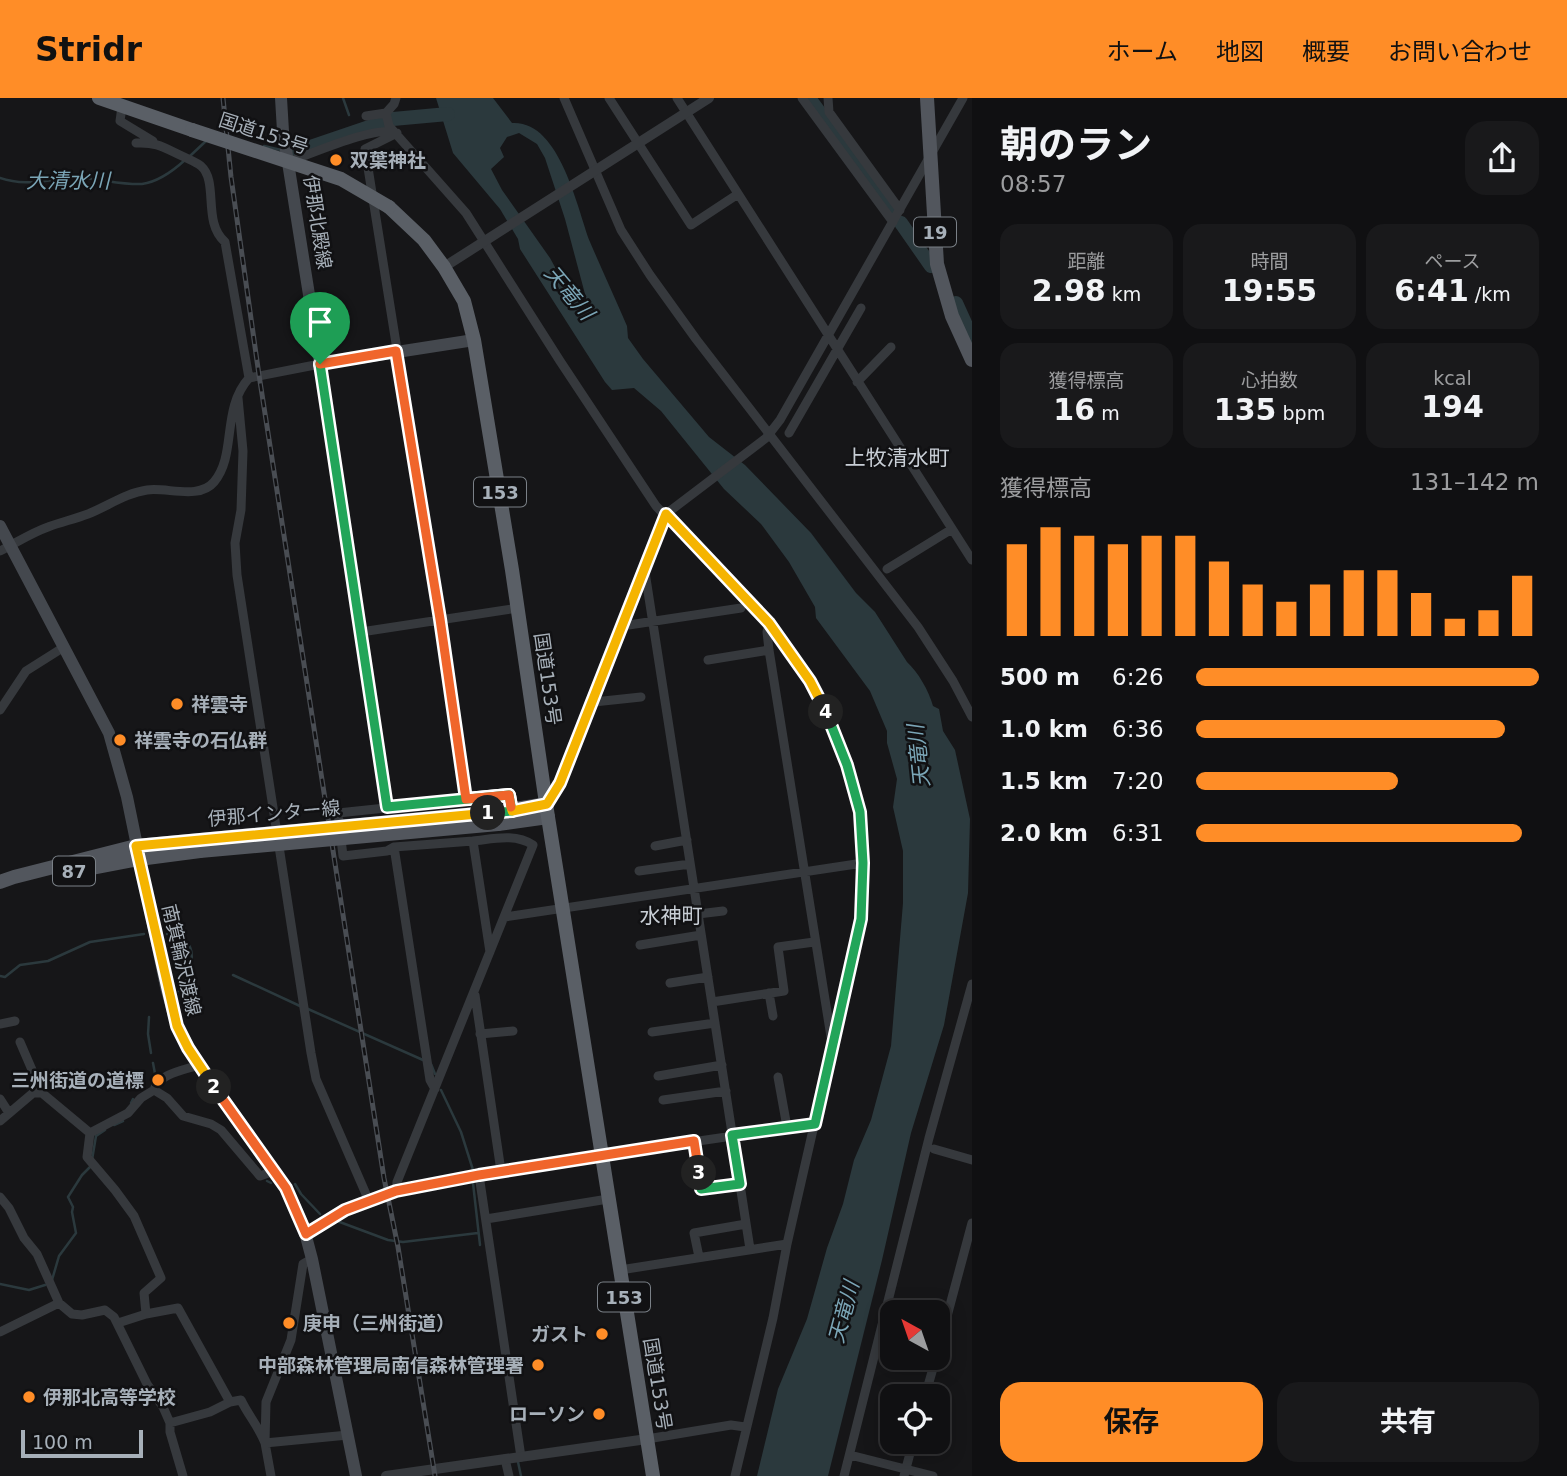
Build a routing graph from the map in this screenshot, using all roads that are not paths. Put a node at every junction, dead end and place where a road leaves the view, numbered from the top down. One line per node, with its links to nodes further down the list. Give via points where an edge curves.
1 (99, 98): 12 (highway, 153)
2 (281, 98): 20 (main road, 伊那北殿線)
3 (396, 98): 14 (street)
4 (564, 98): 22 (street)
5 (609, 98): 19 (street)
6 (677, 98): 13 (street)
7 (709, 98): 13 (street)
8 (802, 98): 25 (street)
9 (828, 98): 24 (street, via 829,113)
10 (927, 98): 21 (main road, 19)
11 (963, 98): 21 (street)
12 (122, 107): 18 (street, via 120,121); 27 (highway, 国道153号 / 153, bridge, via 341,179 388,207 424,240)
13 (686, 112): 19 (street); 23 (street)
14 (386, 113): 15 (street); 16 (street, via 389,126)
15 (366, 116)
16 (397, 133): 20 (street, via 368,134); 26 (street); 33 (street, via 365,149)
17 (136, 142): 18 (street)
18 (155, 142): 37 (street, via 204,168 208,175 216,234 225,242)
19 (638, 143): 22 (street); 23 (street, via 691,225)
20 (288, 156): 36 (main road, 伊那北殿線)
21 (930, 158): 24 (street); 29 (main road, 19, via 937,264 943,291)
22 (592, 171): 26 (street); 41 (street, via 650,275)
23 (738, 194): 30 (street)
24 (900, 210): 25 (street)
25 (893, 222): 30 (street)
26 (486, 239): 27 (street); 42 (street, via 625,460)
27 (444, 267): 31 (highway, 国道153号 / 153, via 464,301)
28 (861, 308): 34 (street)
29 (966, 333): 35 (main road, 19)
30 (828, 336): 34 (street); 41 (street)
31 (474, 340): 33 (main road); 49 (highway, 国道153号 / 153)
32 (891, 347): 38 (street)
33 (396, 351): 36 (main road); 51 (street)
34 (837, 351): 38 (street); 40 (street)
35 (972, 360)
36 (320, 364): 37 (street); 55 (street)
37 (249, 378): 39 (street)
38 (857, 382): 44 (street)
39 (238, 393): 45 (street, via 223,464 204,490 135,492); 129 (street, via 243,451 235,543 237,575 311,1053 316,1079)
40 (789, 433)
41 (768, 436): 42 (street); 62 (street, via 918,627)
42 (666, 514): 48 (street); 53 (street)
43 (0, 526): 45 (main road, 南箕輪沢渡線)
44 (951, 529): 46 (street); 47 (street)
45 (5, 548): 56 (main road, 南箕輪沢渡線)
46 (972, 560)
47 (887, 569)
48 (644, 570): 52 (street); 54 (street)
49 (518, 608): 51 (street); 65 (highway, 国道153号 / 153)
50 (741, 608): 52 (street)
51 (440, 619): 55 (street); 63 (street)
52 (653, 622): 54 (street); 68 (street)
53 (769, 623): 57 (street); 73 (street, via 810,681 835,734 860,812)
54 (622, 626): 60 (street)
55 (364, 631): 64 (street)
56 (64, 647): 61 (street, via 26,671); 72 (main road, 南箕輪沢渡線, via 109,733)
57 (769, 650): 58 (street); 76 (street)
58 (708, 660)
59 (641, 697): 60 (street)
60 (594, 702): 65 (street)
61 (0, 710)
62 (972, 717)
63 (466, 799): 64 (street); 66 (street, via 509,795)
64 (387, 807): 71 (street, via 338,813 343,856)
65 (548, 811): 66 (main road, 伊那インター線 / 87); 79 (highway, 国道153号 / 153)
66 (504, 817): 67 (street); 72 (main road, 伊那インター線 / 87, bridge)
67 (514, 838): 69 (street); 82 (street, via 533,845)
68 (687, 840): 70 (street); 74 (street)
69 (473, 841): 71 (street); 86 (street)
70 (655, 846)
71 (394, 847): 106 (street)
72 (138, 852): 77 (main road, 伊那インター線 / 87); 102 (main road, 南箕輪沢渡線, via 172,1012)
73 (863, 863): 76 (street); 101 (street, via 861,919)
74 (690, 864): 75 (street); 78 (street)
75 (639, 871)
76 (804, 873): 78 (street); 84 (street)
77 (5, 881)
78 (694, 888): 79 (street); 81 (street)
79 (564, 909): 82 (street); 120 (highway, 国道153号 / 153)
80 (723, 911): 81 (street)
81 (698, 914): 83 (street)
82 (505, 918): 86 (street)
83 (701, 935): 85 (street); 87 (street)
84 (814, 942): 91 (street, via 778,947 784,991); 101 (street)
85 (640, 945)
86 (490, 954): 90 (street)
87 (708, 977): 88 (street); 92 (street)
88 (670, 983)
89 (972, 984): 151 (street)
90 (475, 993): 99 (street); 106 (street)
91 (769, 993): 92 (street); 93 (street)
92 (712, 1002): 95 (street)
93 (773, 1016)
94 (15, 1021): 96 (street)
95 (715, 1023): 98 (street); 103 (street)
96 (0, 1024)
97 (513, 1031): 99 (street)
98 (652, 1032)
99 (481, 1034): 123 (street)
100 (20, 1042): 109 (street)
101 (832, 1045): 114 (street)
102 (199, 1065): 107 (street, via 163,1079); 122 (main road, 南箕輪沢渡線)
103 (722, 1066): 104 (street); 108 (street)
104 (658, 1076)
105 (778, 1077): 115 (street)
106 (435, 1089): 126 (street)
107 (154, 1090): 116 (street, via 128,1113); 122 (street, via 183,1116 221,1130 260,1176)
108 (726, 1091): 111 (street); 117 (street)
109 (42, 1093): 112 (street, via 33,1093); 116 (street)
110 (0, 1099): 112 (street)
111 (663, 1100)
112 (9, 1113): 113 (street)
113 (0, 1121)
114 (815, 1124): 115 (street); 134 (street)
115 (787, 1127): 117 (street)
116 (90, 1133): 141 (street, via 87,1157 134,1216 161,1278 145,1293)
117 (732, 1135): 118 (street); 125 (street)
118 (694, 1141): 120 (street); 125 (street, via 701,1189)
119 (934, 1149): 121 (street)
120 (602, 1155): 123 (street); 128 (highway, 国道153号 / 153)
121 (972, 1160)
122 (274, 1171): 133 (main road, 南箕輪沢渡線)
123 (501, 1171): 124 (street)
124 (479, 1175): 126 (street); 130 (street)
125 (740, 1184): 132 (street)
126 (396, 1191): 129 (street)
127 (0, 1197): 139 (street, via 37,1254)
128 (608, 1199): 130 (street); 138 (highway, 国道153号 / 153)
129 (369, 1201): 133 (street)
130 (486, 1219): 152 (street)
131 (972, 1223): 140 (street)
132 (746, 1224): 135 (street); 136 (street, via 694,1233)
133 (306, 1234): 137 (main road, 南箕輪沢渡線)
134 (787, 1244): 135 (street); 146 (street, via 771,1330)
135 (750, 1249): 136 (street)
136 (699, 1257): 138 (street)
137 (312, 1259): 147 (main road, 南箕輪沢渡線); 149 (street, via 303,1264 291,1339 266,1402)
138 (620, 1270): 148 (highway, 国道153号 / 153)
139 (60, 1303): 142 (street, via 72,1314 104,1310); 143 (street)
140 (950, 1305)
141 (146, 1314): 142 (street); 144 (street, via 178,1304)
142 (118, 1323): 145 (street)
143 (0, 1332)
144 (230, 1402): 145 (street); 149 (street, via 240,1400)
145 (170, 1423): 156 (street)
146 (745, 1427): 148 (street, via 731,1425); 162 (street)
147 (348, 1435): 149 (street); 158 (main road, 南箕輪沢渡線)
148 (647, 1439): 152 (street); 161 (highway, 国道153号 / 153)
149 (265, 1443): 157 (street)
150 (910, 1454): 155 (street)
151 (850, 1455): 155 (street); 163 (street)
152 (521, 1457): 153 (street)
153 (505, 1459): 154 (street); 160 (street)
154 (456, 1471): 159 (street)
155 (905, 1473): 164 (street)
156 (183, 1476)
157 (271, 1476)
158 (356, 1476)
159 (386, 1476)
160 (509, 1476)
161 (653, 1476)
162 (735, 1476)
163 (844, 1476)
164 (933, 1476)

